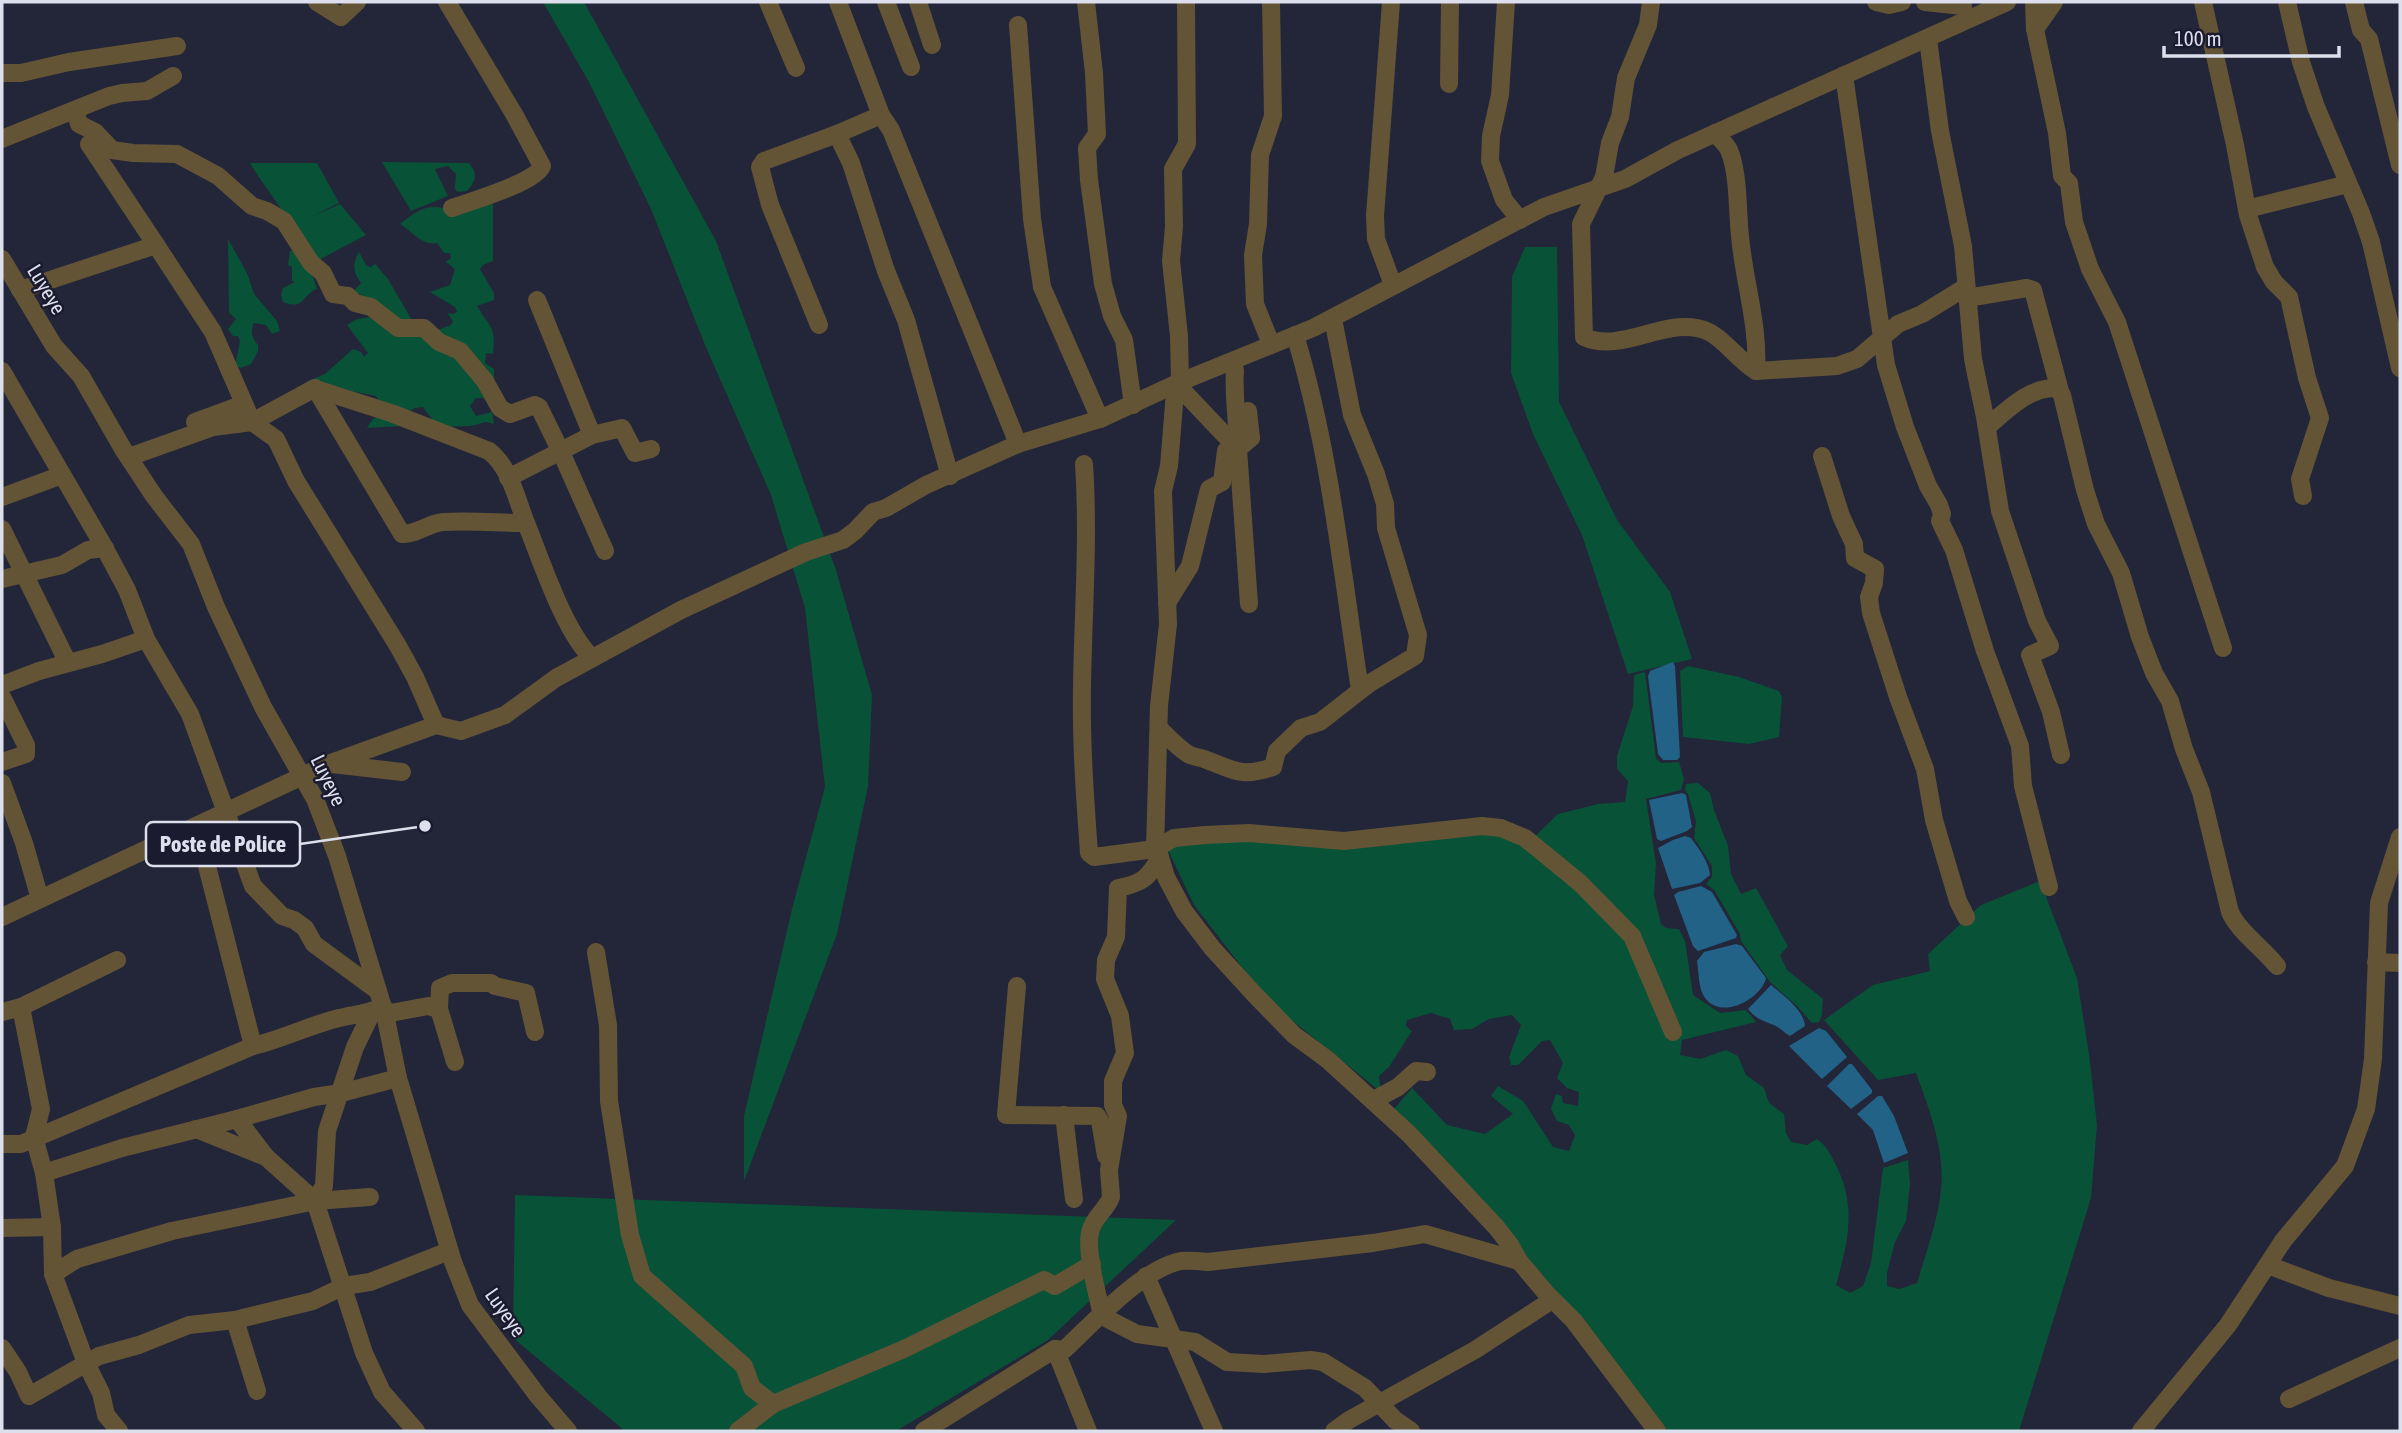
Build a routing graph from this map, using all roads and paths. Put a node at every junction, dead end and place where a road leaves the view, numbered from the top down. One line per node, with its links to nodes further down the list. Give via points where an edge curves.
1 (317, 2): 2 (street, via 341,17)
2 (357, 2)
3 (447, 2): 45 (street, via 542,166 506,189)
4 (768, 2): 31 (street)
5 (838, 2): 37 (street)
6 (886, 2): 30 (street)
7 (918, 2): 28 (street)
8 (1086, 2): 67 (street, via 1097,134 1087,148 1090,193 1103,284 1124,340)
9 (1186, 2): 63 (street, via 1187,144 1172,169)
10 (1272, 2): 58 (street, via 1273,116 1260,155 1253,255 1255,304)
11 (1391, 2): 50 (street, via 1375,216 1376,239)
12 (1450, 2): 35 (street)
13 (1506, 2): 47 (street, via 1490,161 1504,200)
14 (1651, 2): 44 (street, via 1648,26 1626,78)
15 (1876, 2): 16 (street)
16 (1902, 2)
17 (1926, 2): 24 (street)
18 (2007, 2): 24 (street)
19 (2034, 2): 26 (street)
20 (2054, 2): 26 (street)
21 (2203, 2): 46 (street)
22 (2287, 2): 43 (street, via 2301,62)
23 (2354, 2): 42 (street, via 2361,30 2369,39)
24 (1963, 10): 27 (street)
25 (1018, 25): 68 (street, via 1032,219 1042,287)
26 (2035, 29): 93 (street, via 2074,222 2090,269 2120,329)
27 (1928, 39): 33 (street); 52 (street)
28 (932, 45)
29 (177, 47): 32 (street)
30 (911, 67)
31 (796, 68)
32 (2, 73)
33 (1844, 75): 38 (street); 57 (street)
34 (173, 76): 36 (street, via 147,91 108,96)
35 (1449, 84)
36 (75, 111): 40 (street); 75 (street, via 79,124 95,132 112,150 177,154 218,176 252,206 284,221 333,294 371,307 398,328 424,328 439,342 460,351 500,408 510,414 534,405 539,408)
37 (881, 115): 39 (street); 72 (street)
38 (1716, 133): 44 (street, via 1625,179); 62 (street, via 1730,154 1737,192 1757,347)
39 (838, 134): 55 (street, via 764,161 760,167 770,205); 80 (street, via 905,320)
40 (2, 139)
41 (89, 144): 48 (street)
42 (2400, 164)
43 (2348, 184): 46 (street); 60 (street, via 2371,242)
44 (1601, 185): 47 (street); 62 (street, via 1581,224 1584,337 1606,341 1695,328 1710,332)
45 (452, 208)
46 (2247, 209): 82 (street, via 2265,267 2289,297 2320,418 2300,479)
47 (1520, 220): 50 (street)
48 (156, 244): 51 (street); 66 (street, via 213,332)
49 (2, 259): 51 (street, Luyeye)
50 (1393, 285): 54 (street)
51 (20, 290): 76 (street, Luyeye, via 54,346 81,376)
52 (1967, 292): 57 (street, via 1898,324); 65 (street, via 2033,290); 70 (street, via 1971,349)
53 (537, 300): 71 (street)
54 (1333, 319): 56 (street); 97 (street, via 1352,415 1376,474 1386,528 1419,635 1415,656)
55 (819, 325)
56 (1295, 335): 58 (street); 97 (street, via 1329,480)
57 (1881, 338): 62 (street, via 1857,359 1837,366); 111 (street, via 1905,427 1939,505 1940,521 2020,746 2023,786)
58 (1271, 344): 59 (street)
59 (1237, 364): 63 (street); 74 (street, via 1233,393)
60 (2400, 368)
61 (2, 371): 79 (street)
62 (1756, 371)
63 (1177, 387): 67 (street); 74 (street); 90 (street, via 1163,491)
64 (316, 389): 69 (street); 81 (street, via 489,451); 84 (street, via 402,534 441,522)
65 (2060, 391): 70 (street, via 2048,387 2028,396); 119 (street, via 2096,524 2121,573 2140,637 2170,701 2200,792 2230,912 2235,924)
66 (244, 404): 69 (street); 76 (street)
67 (1133, 405): 68 (street)
68 (1100, 419): 72 (street)
69 (252, 422): 76 (street, via 213,427); 99 (street, via 276,439 296,481 398,646)
70 (1987, 427): 101 (street, via 2000,511 2037,621 2050,646 2030,655)
71 (592, 435): 73 (street, via 622,428 636,454); 75 (street)
72 (1018, 444): 80 (street)
73 (651, 449)
74 (1238, 449): 90 (street, via 1226,452 1222,482 1209,489 1190,566); 91 (street)
75 (561, 452): 81 (street); 87 (street)
76 (126, 453): 105 (street, Luyeye, via 191,544 263,707)
77 (1822, 456): 114 (street, via 1855,558 1875,569 1871,613 1925,769 1934,820)
78 (1084, 464): 110 (street, via 1088,516 1082,708 1089,853 1094,857)
79 (62, 475): 83 (street); 86 (street)
80 (950, 476): 94 (street, via 873,512 843,540 724,589)
81 (508, 478): 84 (street)
82 (2303, 496)
83 (2, 497)
84 (526, 523): 94 (street, via 559,604)
85 (2, 529): 88 (street)
86 (105, 548): 88 (street, via 82,552 62,565); 92 (street)
87 (605, 551)
88 (24, 572): 89 (street); 95 (street)
89 (2, 579)
90 (1167, 603): 100 (street)
91 (1249, 604)
92 (146, 639): 95 (street); 107 (street, via 190,714)
93 (2223, 649)
94 (592, 658): 99 (street, via 505,715 461,731)
95 (68, 663): 96 (street)
96 (2, 685)
97 (1360, 690): 100 (street, via 1320,722 1301,728 1277,751 1273,767 1259,772 1228,770 1190,756)
98 (2, 697): 102 (street, via 27,751)
99 (436, 725): 103 (street)
100 (1159, 728): 110 (street)
101 (2061, 755)
102 (2, 762)
103 (328, 764): 104 (street); 105 (street)
104 (402, 772)
105 (303, 776): 107 (street); 121 (street, Luyeye, via 338,856)
106 (2, 783): 112 (street)
107 (225, 814): 108 (street); 121 (street, via 253,886 282,916 305,928 314,944)
108 (197, 827): 112 (street); 127 (street)
109 (2400, 837): 117 (street, via 2379,903)
110 (1158, 853): 126 (street, via 1174,838 1205,835 1249,833 1344,841 1501,828 1536,846 1632,936); 132 (street, via 1184,911 1212,948 1276,1018); 139 (street, via 1154,869 1139,884 1118,888 1116,937 1106,960 1105,979 1120,1016 1125,1053 1113,1081 1118,1116)
111 (2049, 887)
112 (40, 900): 113 (street)
113 (2, 917)
114 (1966, 917)
115 (596, 953): 165 (street, via 608,1025 609,1101 630,1235 642,1276 744,1366 752,1388)
116 (117, 960): 122 (street)
117 (2376, 961): 118 (street); 149 (street, via 2373,1059 2362,1126 2345,1166)
118 (2400, 963)
119 (2277, 966)
120 (1017, 986): 133 (street, via 1006,1115)
121 (380, 1006): 123 (street); 127 (street); 130 (street, Luyeye); 131 (street, via 355,1047)
122 (21, 1007): 124 (street); 136 (street, via 41,1109)
123 (439, 1009): 125 (street, via 440,988 491,982 526,993); 128 (street)
124 (2, 1012)
125 (534, 1032)
126 (1673, 1032)
127 (253, 1046): 136 (street)
128 (455, 1062)
129 (1427, 1072): 132 (street, via 1416,1071)
130 (398, 1078): 131 (street); 146 (street, Luyeye)
131 (341, 1093): 134 (street); 143 (street, via 327,1131 324,1186)
132 (1374, 1100): 147 (street, via 1497,1228)
133 (1065, 1115): 139 (street, via 1100,1118); 142 (street)
134 (237, 1119): 135 (street); 138 (street)
135 (196, 1129): 138 (street); 140 (street)
136 (34, 1137): 137 (street, via 21,1144); 140 (street)
137 (2, 1144)
138 (266, 1157): 143 (street)
139 (1109, 1170): 148 (street, via 1111,1200 1090,1231)
140 (44, 1173): 144 (street)
141 (370, 1197): 143 (street)
142 (1074, 1199)
143 (315, 1201): 150 (street, via 113,1247 77,1259); 152 (street)
144 (52, 1227): 145 (street); 150 (street)
145 (2, 1228)
146 (449, 1251): 152 (street, via 370,1282); 168 (street, Luyeye, via 470,1305)
147 (1519, 1261): 151 (street, via 1425,1234 1208,1262 1181,1261); 153 (street)
148 (1091, 1264): 155 (street); 165 (street, via 1055,1286 1044,1280 904,1349)
149 (2268, 1265): 154 (street, via 2329,1288); 176 (street, via 2228,1325)
150 (54, 1274): 161 (street)
151 (1146, 1276): 155 (street); 157 (street)
152 (344, 1286): 156 (street, via 313,1301); 167 (street, via 364,1353 382,1392)
153 (1552, 1300): 164 (street); 175 (street, via 1574,1321)
154 (2400, 1306)
155 (1102, 1316): 157 (street, via 1130,1332); 160 (street, via 1064,1350)
156 (235, 1320): 161 (street, via 189,1325); 162 (street)
157 (1172, 1339): 164 (street, via 1203,1345 1227,1362 1318,1361 1366,1388); 172 (street)
158 (2, 1348): 161 (street, via 29,1396)
159 (2400, 1348): 163 (street)
160 (1055, 1349): 170 (street); 171 (street)
161 (86, 1363): 166 (street, via 106,1415)
162 (257, 1391)
163 (2289, 1399)
164 (1380, 1403): 173 (street); 174 (street)
165 (773, 1404): 169 (street)
166 (119, 1431)
167 (416, 1431)
168 (568, 1431)
169 (738, 1431)
170 (924, 1431)
171 (1088, 1431)
172 (1214, 1431)
173 (1334, 1431)
174 (1411, 1431)
175 (1657, 1431)
176 (2141, 1431)

